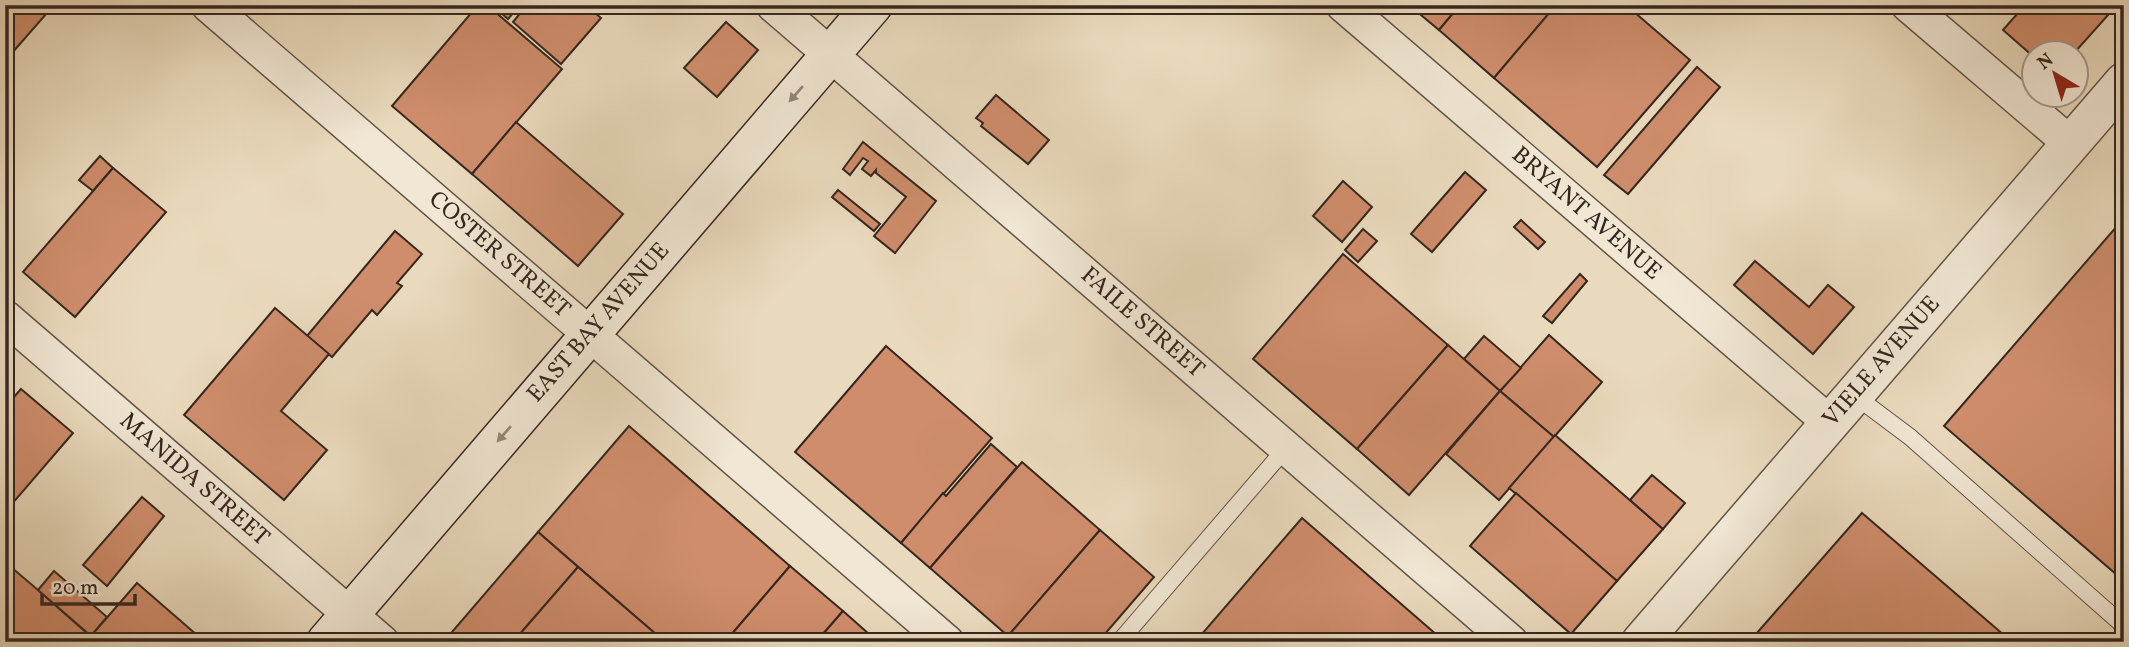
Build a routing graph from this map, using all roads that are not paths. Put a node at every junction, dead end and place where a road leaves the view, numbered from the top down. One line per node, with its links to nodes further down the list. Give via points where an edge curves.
1 (208, 5): 10 (street, COSTER STREET)
2 (773, 5): 6 (street, FAILE STREET)
3 (873, 5): 6 (main road, EAST BAY AVENUE)
4 (1343, 5): 11 (street, BRYANT AVENUE)
5 (1908, 5): 8 (street)
6 (831, 54): 10 (main road, EAST BAY AVENUE, one-way to 10); 12 (street, FAILE STREET)
7 (2124, 82): 8 (main road, VIELE AVENUE)
8 (2071, 144): 11 (main road, VIELE AVENUE)
9 (5, 317): 14 (street, MANIDA STREET)
10 (591, 333): 14 (main road, EAST BAY AVENUE, one-way to 14); 16 (street, COSTER STREET)
11 (1842, 409): 13 (lane, BRYANT AVENUE, via 1916,442); 19 (main road, VIELE AVENUE)
12 (1286, 448): 17 (lane); 18 (street, FAILE STREET)
13 (2124, 626)
14 (338, 628): 15 (street, MANIDA STREET)
15 (382, 642)
16 (947, 642)
17 (1119, 642)
18 (1511, 642)
19 (1641, 642)

